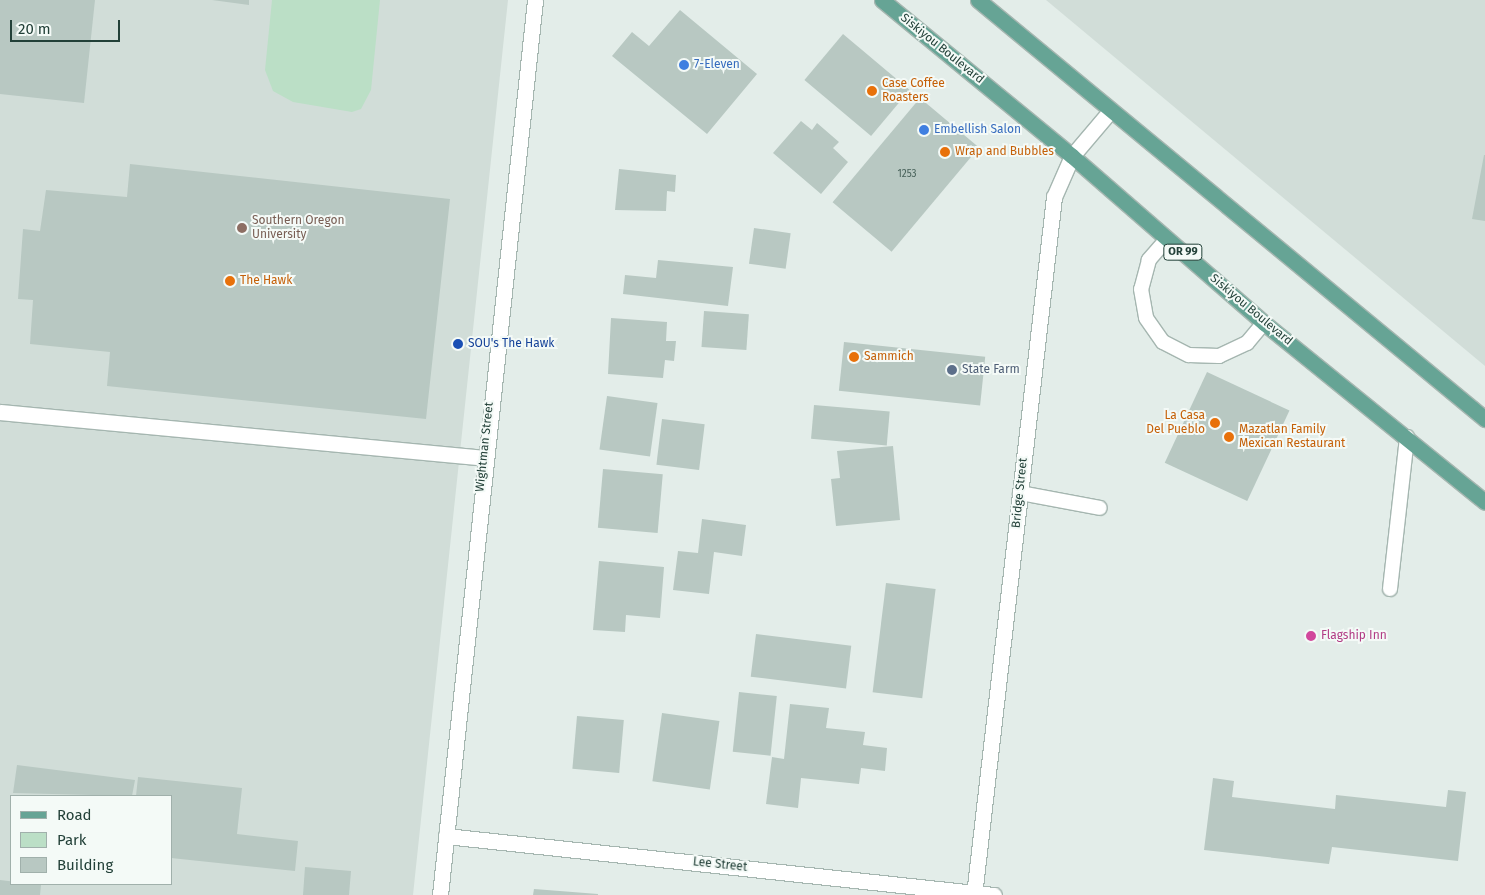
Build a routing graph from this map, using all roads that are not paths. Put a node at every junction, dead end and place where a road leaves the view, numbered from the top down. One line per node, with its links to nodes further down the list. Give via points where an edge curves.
1 (535, 0): 11 (street, Wightman Street)
2 (882, 0): 5 (main road, Siskiyou Boulevard / OR 99)
3 (978, 0): 4 (main road)
4 (1111, 110): 5 (street, Bridge Street); 9 (main road)
5 (1072, 156): 6 (main road, Siskiyou Boulevard / OR 99); 12 (street, Bridge Street, via 1054,196)
6 (1167, 239): 7 (main road, Siskiyou Boulevard / OR 99); 7 (lane, via 1149,260 1141,289 1146,318 1163,342 1189,355 1219,356 1247,343)
7 (1264, 323): 10 (main road, Siskiyou Boulevard / OR 99)
8 (0, 412): 11 (street)
9 (1485, 419)
10 (1407, 437): 13 (main road, Siskiyou Boulevard / OR 99); 15 (lane)
11 (483, 458): 16 (street, Wightman Street)
12 (1020, 493): 14 (lane); 17 (street, Bridge Street)
13 (1485, 502)
14 (1100, 508)
15 (1390, 589)
16 (446, 836): 17 (street, Lee Street); 18 (street, Wightman Street)
17 (974, 894): 19 (street, Lee Street)
18 (440, 895)
19 (994, 895)

